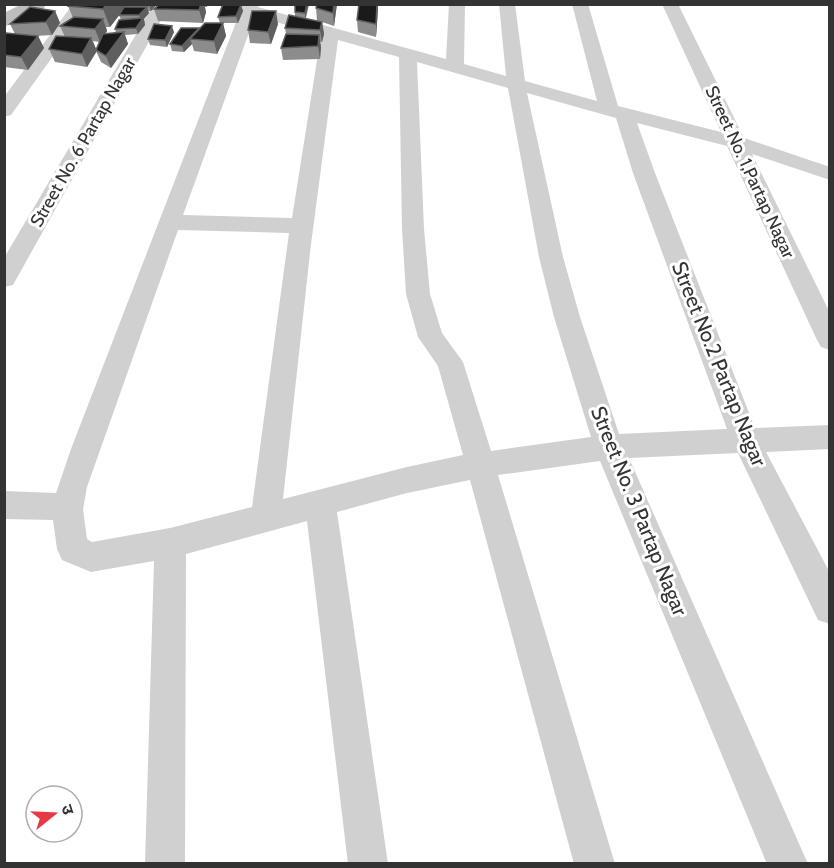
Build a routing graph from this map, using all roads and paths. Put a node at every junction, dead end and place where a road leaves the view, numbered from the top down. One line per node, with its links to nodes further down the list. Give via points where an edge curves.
1 (10, 4): 10 (street)
2 (37, 4): 11 (street)
3 (82, 4): 16 (street)
4 (162, 4): 22 (street, Street No. 6 Partap Nagar)
5 (458, 4): 14 (street)
6 (507, 4): 15 (street, Street No. 3 Partap Nagar)
7 (580, 4): 17 (street, Street No.2 Partap Nagar)
8 (670, 4): 18 (street, Street No. 1,Partap Nagar)
9 (244, 6): 12 (street); 20 (street)
10 (4, 7)
11 (4, 21)
12 (317, 25): 13 (street); 21 (street)
13 (408, 54): 14 (street); 27 (street, via 418,294 431,337 450,362)
14 (455, 66): 15 (street)
15 (516, 83): 17 (street); 26 (street, Street No. 3 Partap Nagar, via 551,257)
16 (4, 111)
17 (616, 111): 18 (street); 25 (street, Street No.2 Partap Nagar, via 644,173)
18 (736, 142): 19 (street); 23 (street, Street No. 1,Partap Nagar)
19 (830, 174)
20 (170, 222): 21 (street); 30 (street)
21 (302, 226): 31 (street)
22 (4, 279)
23 (830, 340)
24 (830, 437): 25 (street)
25 (746, 441): 26 (street); 33 (street, Street No.2 Partap Nagar)
26 (609, 447): 27 (street); 37 (street, Street No. 3 Partap Nagar)
27 (479, 465): 28 (street); 36 (street)
28 (320, 502): 31 (street); 35 (street)
29 (4, 505): 30 (street)
30 (66, 507): 32 (street, via 73,549 91,557)
31 (267, 516): 32 (street)
32 (170, 543): 34 (street)
33 (830, 608)
34 (165, 864)
35 (368, 864)
36 (595, 864)
37 (788, 864)

